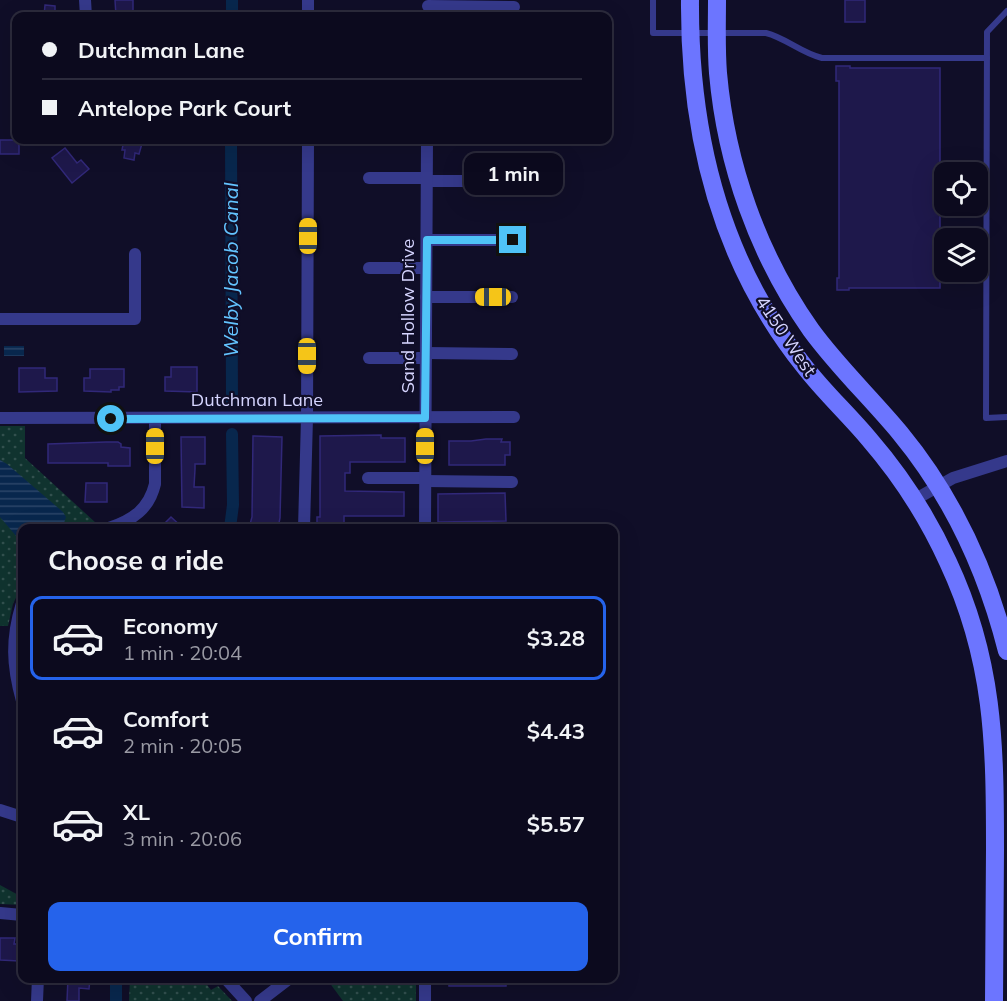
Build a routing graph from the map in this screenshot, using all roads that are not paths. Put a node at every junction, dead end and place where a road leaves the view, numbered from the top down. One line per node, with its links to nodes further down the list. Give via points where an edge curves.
1 (653, 0): 7 (lane, via 653,33)
2 (690, 0): 7 (street, 4150 West)
3 (717, 0): 8 (street, 4150 West)
4 (514, 7): 5 (street)
5 (428, 8)
6 (1007, 11): 9 (lane, via 987,32)
7 (690, 33): 8 (lane); 37 (street, 4150 West, via 693,90 707,167 745,270 801,363 876,447)
8 (717, 33): 9 (lane, via 773,35 822,58); 36 (street, 4150 West, via 721,97 730,145 748,208 770,260 821,344 902,435)
9 (987, 58): 27 (lane, via 986,418)
10 (308, 144): 29 (street)
11 (427, 144): 13 (street, Sand Hollow Drive)
12 (369, 177): 13 (street)
13 (427, 179): 14 (street); 15 (street, Sand Hollow Drive)
14 (513, 181)
15 (427, 240): 16 (street); 19 (street, Sand Hollow Drive)
16 (513, 240)
17 (135, 254): 22 (street, via 135,319)
18 (369, 268): 19 (street)
19 (426, 268): 20 (street, Sand Hollow Drive)
20 (426, 297): 21 (street); 24 (street, Sand Hollow Drive)
21 (512, 297)
22 (0, 320)
23 (512, 354): 24 (street)
24 (426, 356): 25 (street); 30 (street, Sand Hollow Drive)
25 (369, 358)
26 (514, 417): 30 (street, Dutchman Lane)
27 (1007, 417)
28 (0, 418): 31 (street, Dutchman Lane)
29 (307, 418): 30 (street, Dutchman Lane); 31 (street, Dutchman Lane); 39 (street)
30 (425, 418): 34 (street, Sand Hollow Drive)
31 (155, 419): 38 (street, via 153,493 138,515)
32 (1007, 461): 36 (street)
33 (368, 478): 34 (street)
34 (425, 480): 35 (street); 40 (street, Sand Hollow Drive)
35 (512, 482)
36 (938, 486): 37 (street); 42 (street, 4150 West, via 974,555)
37 (914, 500): 56 (street, 4150 West, via 948,562 976,635 987,684 996,788)
38 (121, 524)
39 (304, 524)
40 (425, 524)
41 (18, 618): 43 (street, via 13,656)
42 (1007, 651)
43 (18, 685)
44 (0, 810): 45 (street)
45 (18, 816)
46 (0, 914): 47 (street)
47 (18, 915)
48 (38, 983): 52 (street)
49 (230, 983): 53 (street)
50 (283, 983): 54 (street)
51 (425, 983): 55 (street)
52 (37, 1001)
53 (246, 1001)
54 (260, 1001)
55 (425, 1001)
56 (994, 1001)

